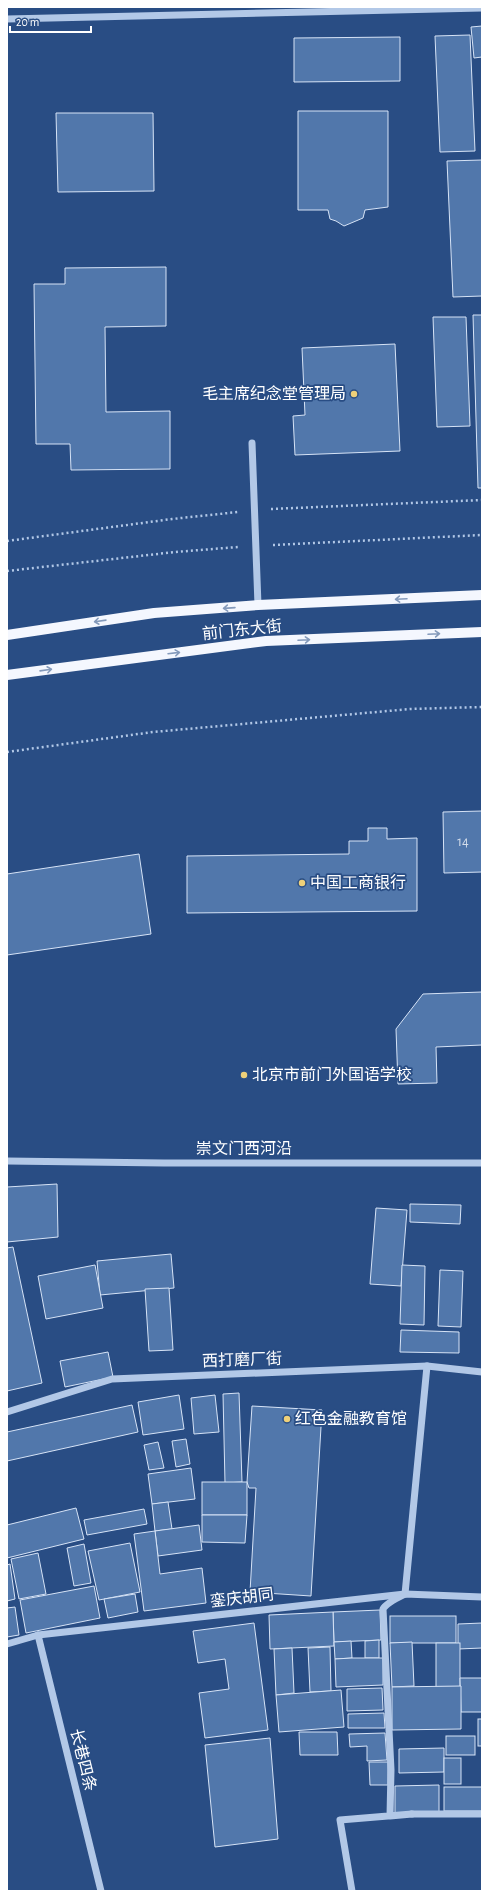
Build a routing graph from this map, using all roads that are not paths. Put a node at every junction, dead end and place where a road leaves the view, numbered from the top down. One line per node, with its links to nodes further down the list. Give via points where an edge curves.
1 (482, 8): 2 (street)
2 (7, 19)
3 (252, 443): 5 (street)
4 (482, 595): 5 (main road, 前门东大街, one-way to 5)
5 (258, 605): 7 (main road, 前门东大街, one-way to 7, via 154,613)
6 (482, 632): 8 (main road, 前门东大街, one-way to 6, via 266,641)
7 (7, 635)
8 (7, 675)
9 (7, 1161): 10 (street, 崇文门西河沿)
10 (482, 1163)
11 (427, 1366): 12 (street, 西打磨厂街); 13 (street, 西打磨厂街, via 112,1379); 14 (street)
12 (482, 1372)
13 (7, 1412)
14 (405, 1594): 15 (street, 銮庆胡同); 16 (street, 銮庆胡同); 18 (street, via 383,1609 390,1741 390,1816)
15 (482, 1597)
16 (38, 1635): 17 (street, 銮庆胡同); 20 (street, 长巷四条)
17 (7, 1644)
18 (412, 1814): 19 (street); 21 (street, via 340,1820)
19 (482, 1814)
20 (100, 1891)
21 (352, 1891)

